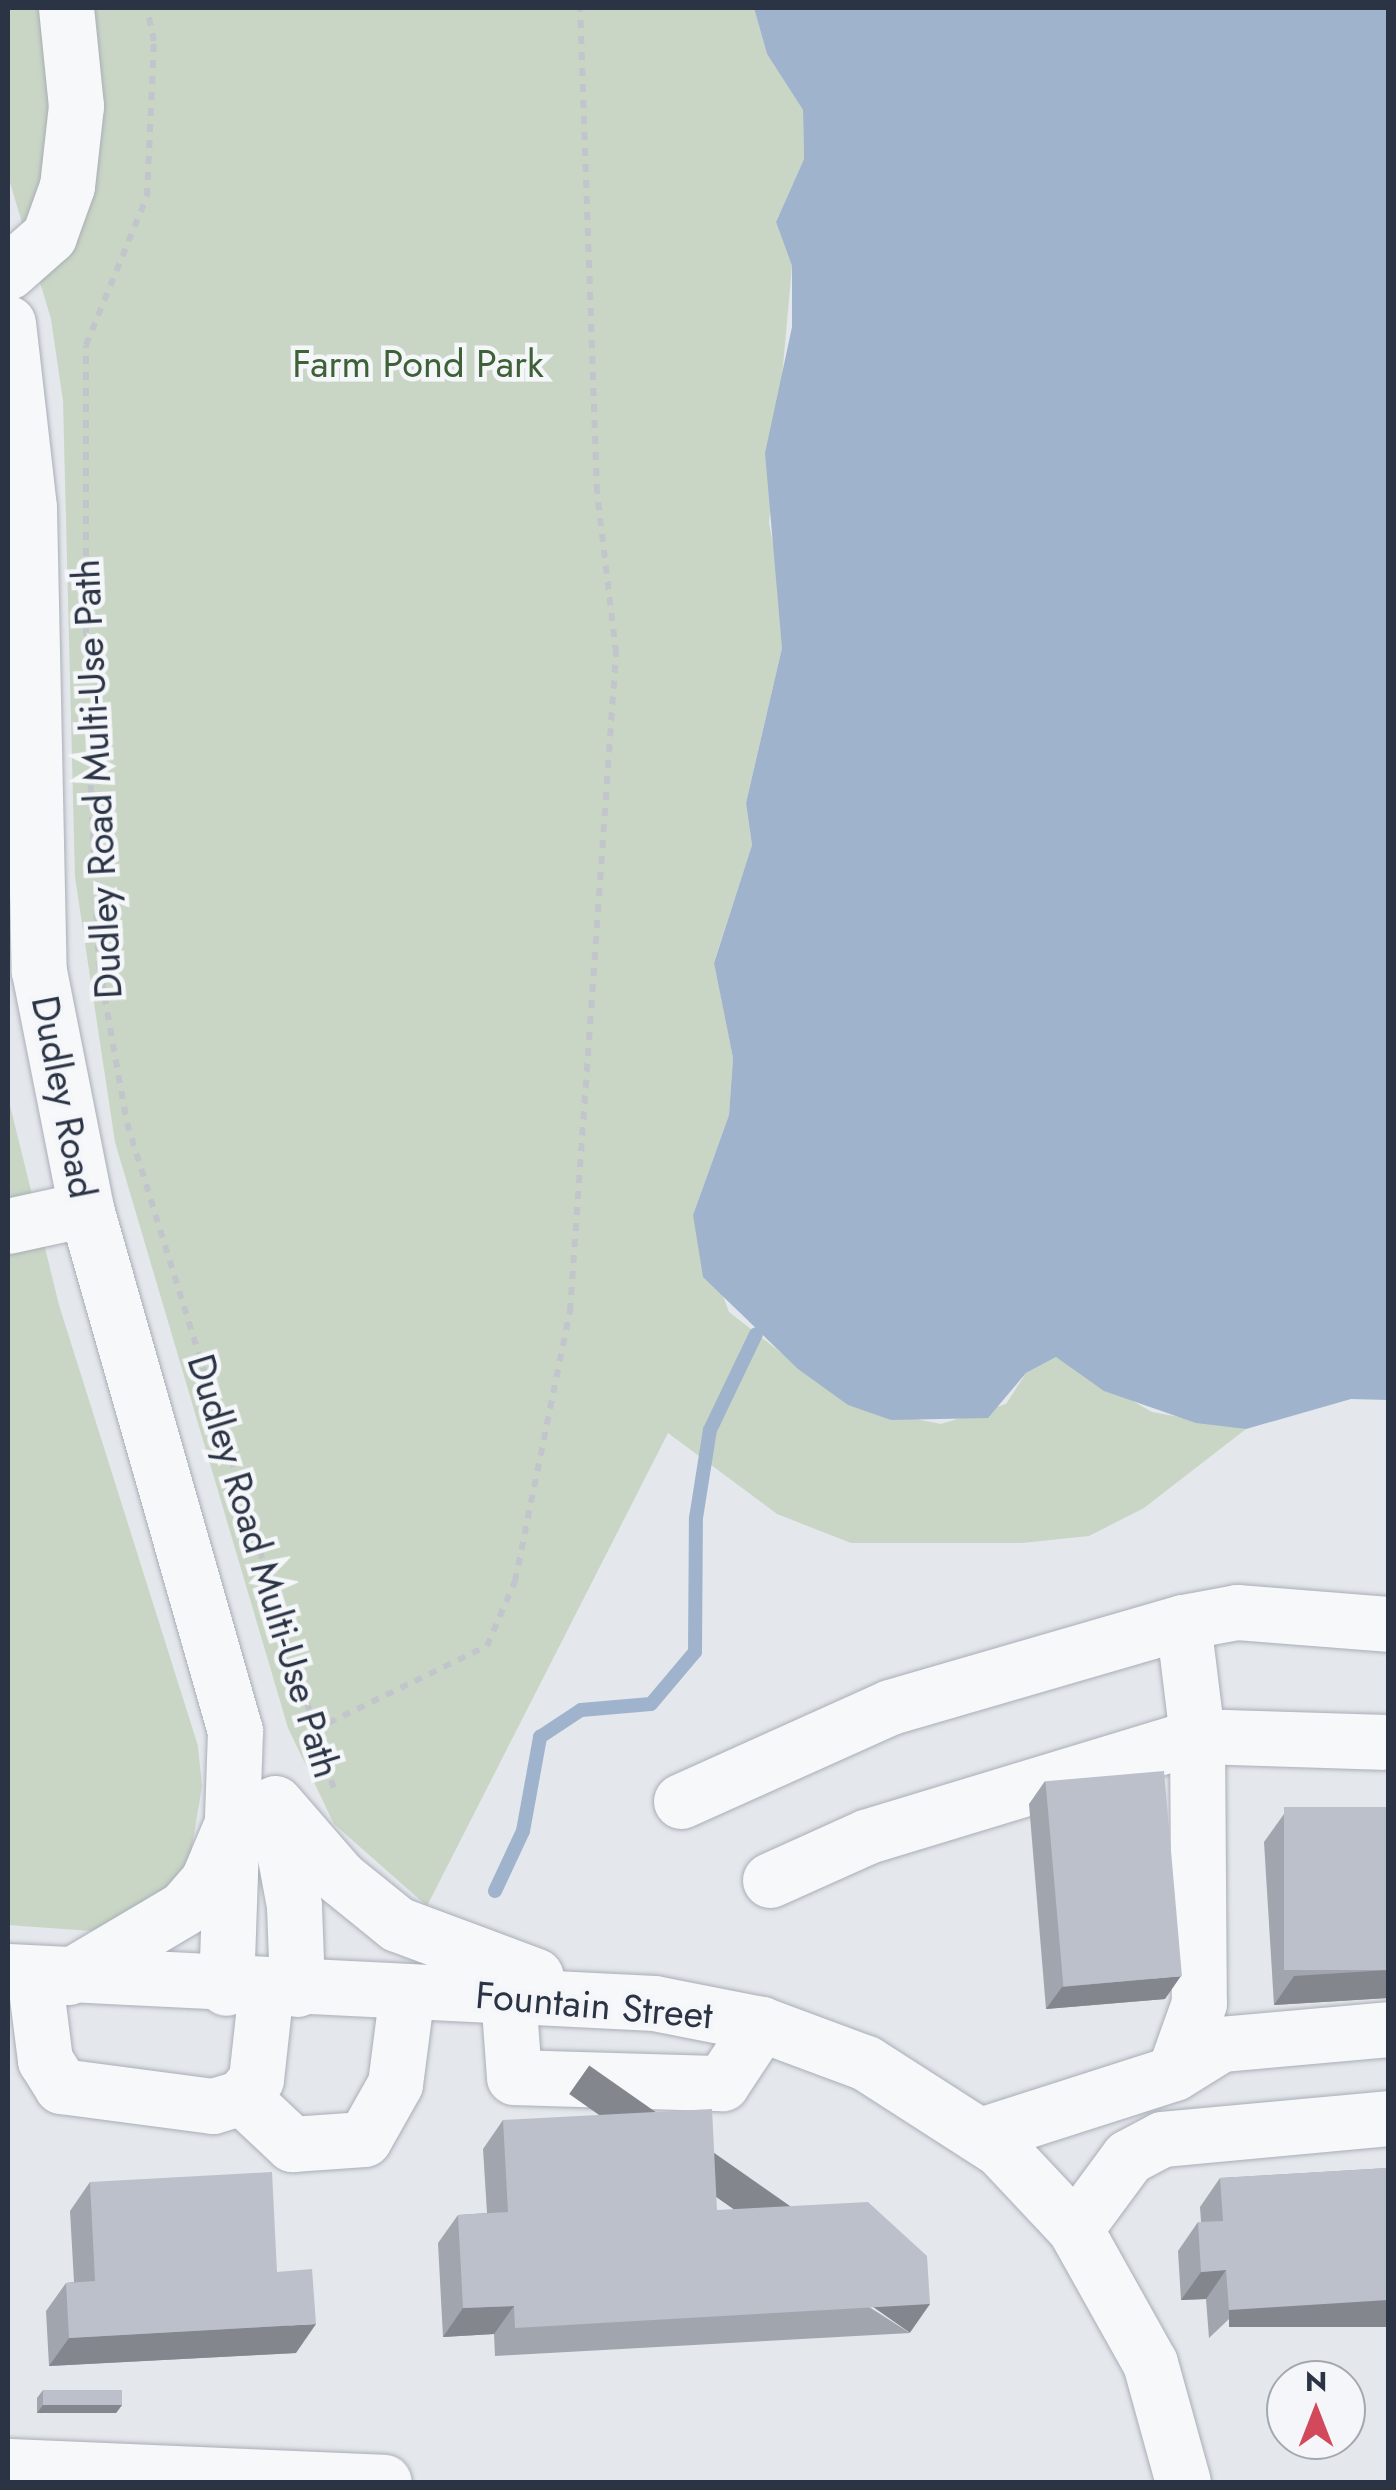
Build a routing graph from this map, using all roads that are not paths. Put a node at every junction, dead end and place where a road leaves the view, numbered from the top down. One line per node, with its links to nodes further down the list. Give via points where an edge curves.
1 (66, 8): 2 (street, via 76,106 68,186 49,236)
2 (8, 272)
3 (8, 323): 4 (street, Dudley Road, via 29,508 32,898)
4 (86, 1209): 5 (street); 11 (street, Dudley Road)
5 (8, 1226)
6 (1182, 1622): 7 (street, via 1237,1612); 8 (street); 10 (street, via 890,1706)
7 (1388, 1624)
8 (1198, 1736): 9 (street); 12 (street, via 868,1836); 20 (street, via 1199,2002)
9 (1383, 1742)
10 (681, 1801)
11 (255, 1805): 13 (street, via 184,1908); 14 (street, Dudley Road); 17 (street, via 397,1924 478,1961)
12 (770, 1880)
13 (37, 1974): 14 (street, Fountain Street); 21 (street, via 45,2060 61,2086 212,2106)
14 (263, 1989): 15 (street, Fountain Street); 21 (street, Dudley Road, via 261,2063)
15 (408, 1992): 16 (street, Fountain Street); 21 (street, via 395,2084 364,2139 292,2144)
16 (508, 1995): 17 (street, Fountain Street); 18 (street, via 514,2077 722,2083)
17 (631, 2001): 18 (street, Fountain Street)
18 (761, 2024): 23 (street, Fountain Street, via 908,2084)
19 (1388, 2029): 20 (street, via 1221,2044)
20 (1174, 2074): 23 (street)
21 (242, 2096)
22 (1388, 2118): 24 (street, via 1162,2139 1128,2157)
23 (981, 2134): 24 (street, Fountain Street)
24 (1074, 2229): 27 (street, Fountain Street, via 1150,2363)
25 (8, 2466): 26 (street)
26 (384, 2482)
27 (1183, 2482)

